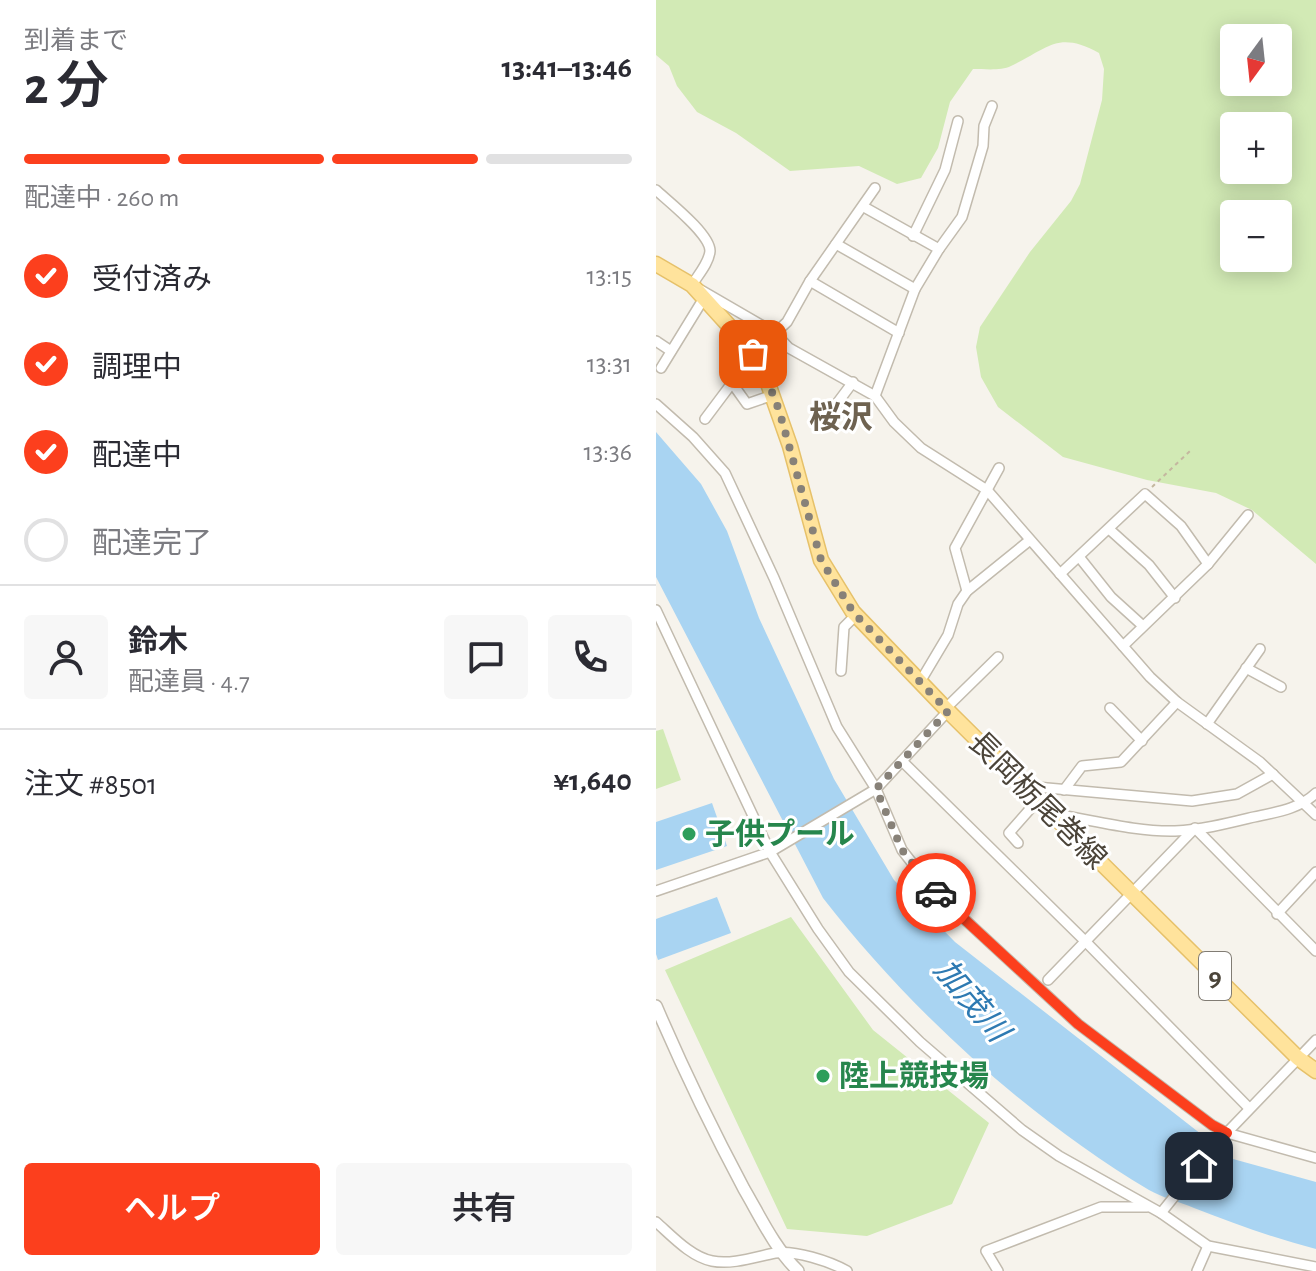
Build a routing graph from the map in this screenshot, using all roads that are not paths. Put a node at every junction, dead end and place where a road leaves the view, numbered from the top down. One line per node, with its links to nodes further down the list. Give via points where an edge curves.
1 (992, 106): 8 (street, via 962,217)
2 (958, 121): 6 (street, via 945,170)
3 (875, 188): 5 (street)
4 (656, 190): 11 (street, via 708,244 710,254)
5 (864, 207): 6 (street); 7 (street)
6 (913, 236): 8 (street)
7 (836, 244): 10 (street); 12 (street)
8 (939, 249): 12 (street)
9 (656, 264): 11 (main road, 長岡栃尾巻線 / 9)
10 (810, 281): 14 (street); 15 (street)
11 (692, 285): 13 (main road, 長岡栃尾巻線 / 9); 14 (street)
12 (915, 289): 15 (street)
13 (704, 298): 17 (street); 18 (main road, 長岡栃尾巻線 / 9)
14 (775, 333): 20 (street, via 789,348)
15 (899, 333): 23 (street)
16 (656, 341): 17 (street)
17 (671, 351): 19 (street)
18 (753, 354): 21 (street); 22 (main road, 長岡栃尾巻線 / 9)
19 (661, 368)
20 (853, 382): 23 (street); 25 (street)
21 (732, 383): 22 (street, via 747,404); 26 (street)
22 (773, 395): 38 (main road, 長岡栃尾巻線 / 9, via 821,560)
23 (875, 396): 28 (street, via 921,448)
24 (656, 404): 55 (street, via 725,473 837,727)
25 (835, 406)
26 (705, 419)
27 (999, 468): 28 (street)
28 (987, 490): 31 (street); 35 (street, via 955,548)
29 (1248, 515): 33 (street)
30 (1109, 529): 32 (street); 33 (street, via 1145,494 1181,526); 36 (street, via 1149,565)
31 (1030, 540): 34 (street); 35 (street)
32 (1080, 558): 34 (street); 39 (street)
33 (1208, 564): 36 (street)
34 (1060, 574): 40 (street)
35 (967, 591): 45 (street)
36 (1175, 598): 39 (street)
37 (656, 610): 64 (street)
38 (856, 615): 44 (street, via 844,627); 45 (main road, 長岡栃尾巻線 / 9)
39 (1143, 626): 40 (street)
40 (1123, 646): 47 (street)
41 (1260, 649): 43 (street)
42 (998, 657): 49 (street)
43 (1246, 668): 46 (street); 50 (street)
44 (841, 671)
45 (920, 682): 49 (main road, 長岡栃尾巻線 / 9)
46 (1281, 687)
47 (1177, 702): 50 (street); 51 (street)
48 (1110, 708): 51 (street)
49 (947, 710): 52 (street); 54 (main road, 長岡栃尾巻線 / 9)
50 (1207, 724): 53 (street)
51 (1142, 741): 56 (street, via 1121,762 1082,766)
52 (902, 761): 55 (street); 69 (street)
53 (1273, 774): 56 (street, via 1237,794 1213,799); 59 (street)
54 (1025, 786): 56 (street); 58 (main road, 長岡栃尾巻線 / 9)
55 (876, 789): 64 (street); 77 (street, via 902,850 934,891 1078,1024)
56 (1064, 790)
57 (1316, 793): 59 (street)
58 (1038, 800): 60 (main road, 長岡栃尾巻線 / 9); 63 (street, via 1009,833)
59 (1304, 804): 61 (street); 62 (street)
60 (1053, 814): 62 (street, via 1142,829); 67 (main road, 長岡栃尾巻線 / 9)
61 (1316, 815)
62 (1195, 828): 67 (street); 68 (street)
63 (1018, 843)
64 (770, 852): 66 (street); 79 (street, via 849,972 920,1042 1022,1130)
65 (1316, 872): 68 (street)
66 (656, 891)
67 (1133, 892): 69 (street); 74 (main road, 長岡栃尾巻線 / 9)
68 (1277, 914): 70 (street)
69 (1085, 941): 71 (street); 76 (street)
70 (1315, 947)
71 (1048, 980)
72 (656, 1006): 83 (street, via 702,1111)
73 (1316, 1040): 74 (street)
74 (1298, 1058): 75 (main road, 長岡栃尾巻線 / 9); 76 (street)
75 (1316, 1071)
76 (1249, 1108): 77 (street)
77 (1227, 1133): 78 (street); 80 (street)
78 (1316, 1158)
79 (1151, 1208): 80 (street); 87 (street, via 1101,1207 986,1251)
80 (1161, 1213): 82 (street)
81 (656, 1222): 83 (street, via 712,1261)
82 (1208, 1246): 84 (street); 88 (street)
83 (779, 1252): 85 (street); 86 (street, via 828,1261)
84 (1316, 1267)
85 (798, 1271)
86 (847, 1271)
87 (998, 1271)
88 (1197, 1271)

